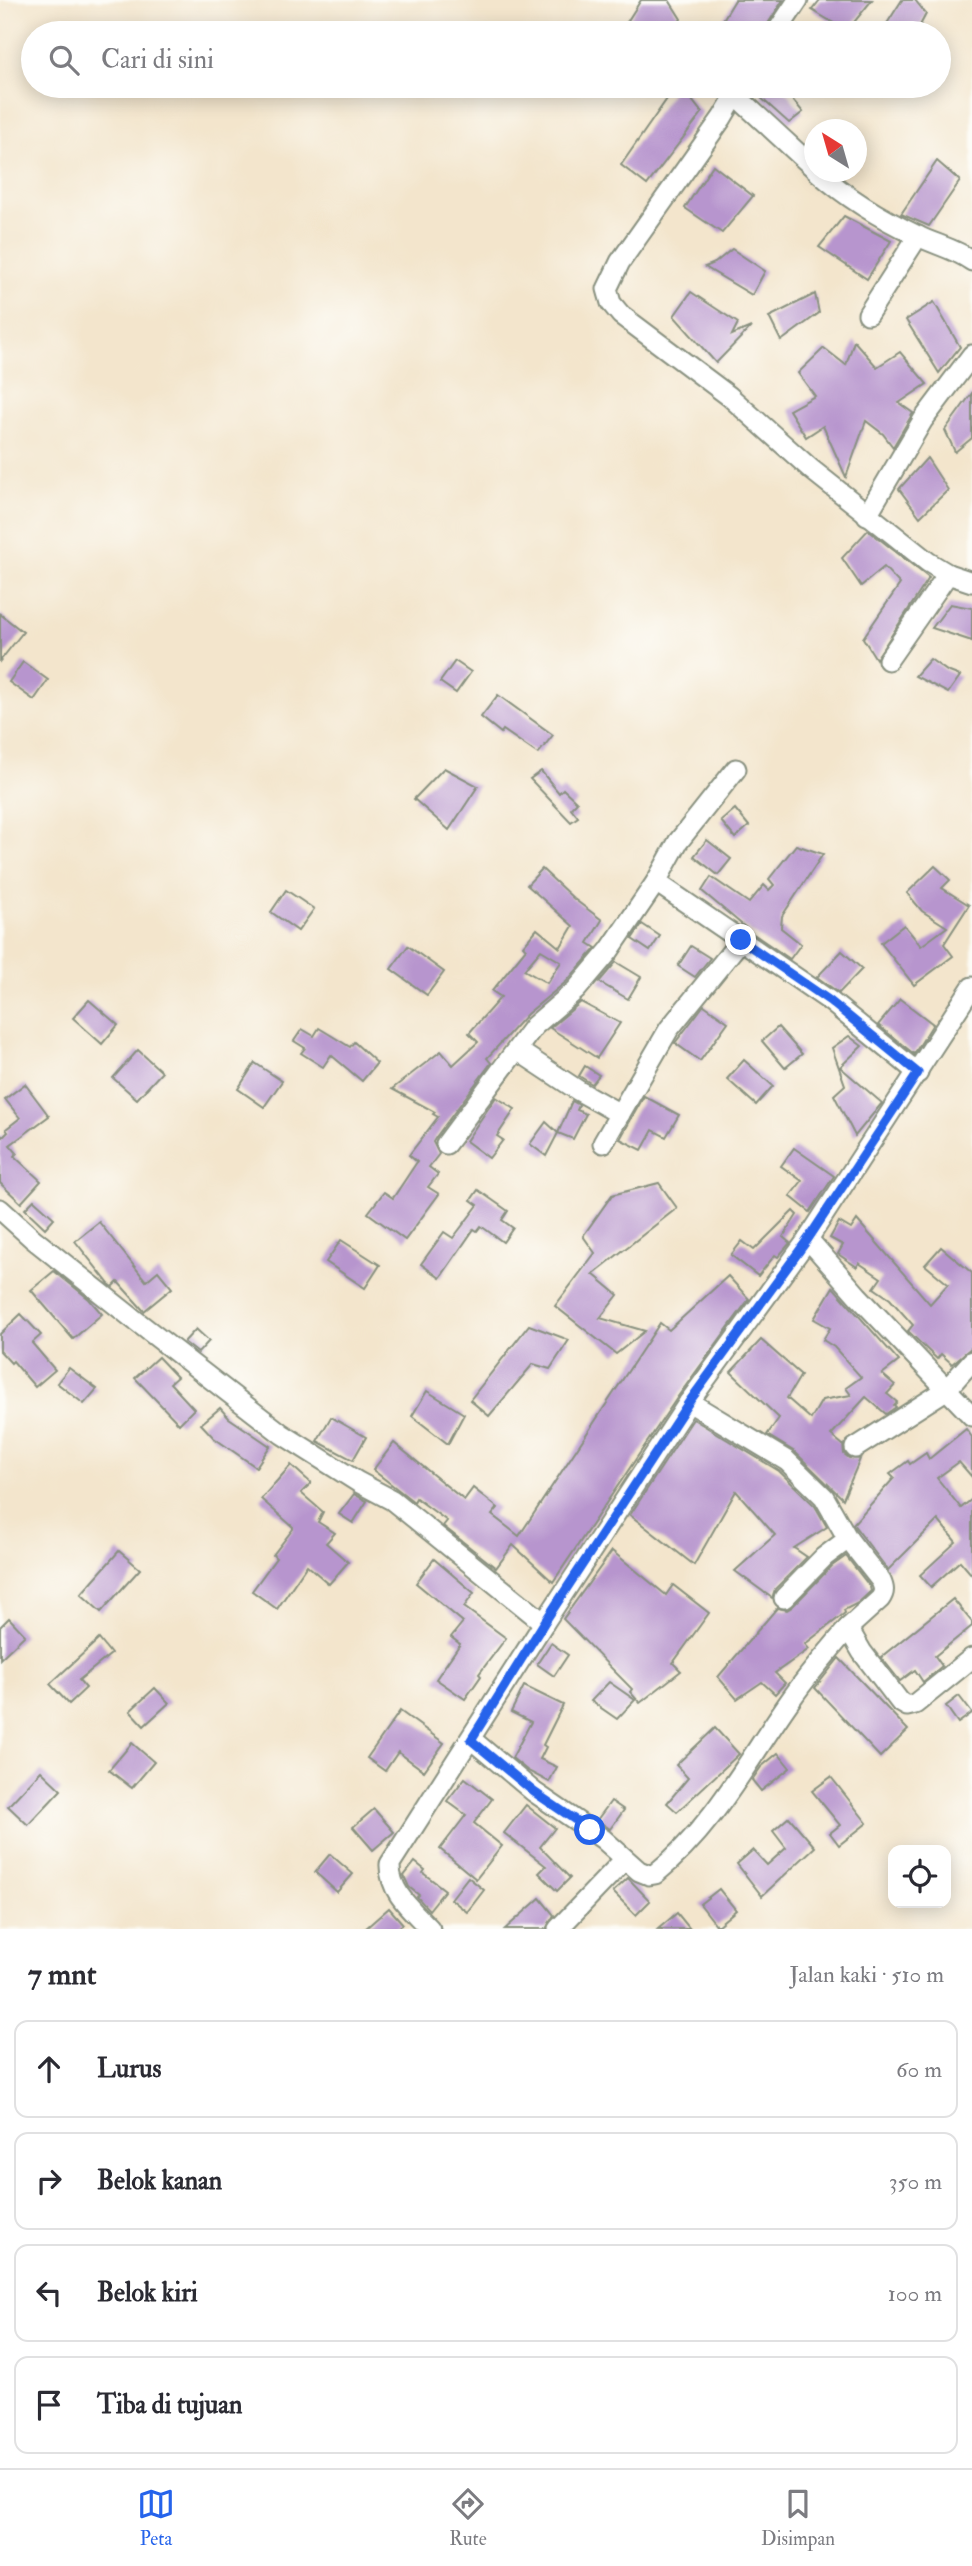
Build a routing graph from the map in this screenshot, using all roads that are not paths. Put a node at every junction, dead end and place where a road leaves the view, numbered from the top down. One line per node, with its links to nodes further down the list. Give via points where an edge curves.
1 (798, 0): 2 (street)
2 (784, 21)
3 (733, 98): 11 (street, via 620,262 607,289 611,303 621,316 729,396)
4 (746, 98): 5 (street)
5 (804, 158)
6 (829, 182): 7 (street)
7 (918, 236): 8 (street); 9 (street)
8 (969, 254)
9 (868, 314)
10 (972, 355): 11 (street, via 923,420)
11 (867, 515): 12 (street)
12 (948, 574): 13 (street); 14 (street)
13 (972, 582)
14 (888, 660)
15 (736, 768): 16 (street, via 678,842)
16 (656, 882): 17 (street); 19 (street, via 576,990 534,1026)
17 (741, 940): 20 (street, via 830,1001); 21 (street, via 669,1029)
18 (972, 987): 20 (street)
19 (517, 1050): 21 (street); 23 (street)
20 (918, 1073): 25 (street)
21 (620, 1114): 22 (street)
22 (603, 1143)
23 (446, 1144)
24 (0, 1209): 33 (street, via 271,1425 392,1500)
25 (808, 1239): 27 (street); 28 (street)
26 (972, 1361): 27 (street)
27 (946, 1390): 29 (street); 30 (street)
28 (689, 1402): 31 (street, via 788,1461 824,1497); 33 (street)
29 (972, 1416)
30 (855, 1448)
31 (848, 1539): 32 (street); 34 (street, via 884,1587 880,1599)
32 (784, 1598)
33 (544, 1623): 36 (street)
34 (848, 1628): 35 (street, via 907,1706); 37 (street, via 689,1841 655,1874 639,1871)
35 (972, 1658)
36 (471, 1740): 37 (street); 38 (street, via 390,1864 389,1878 400,1896)
37 (625, 1859): 39 (street)
38 (430, 1929)
39 (558, 1929)

